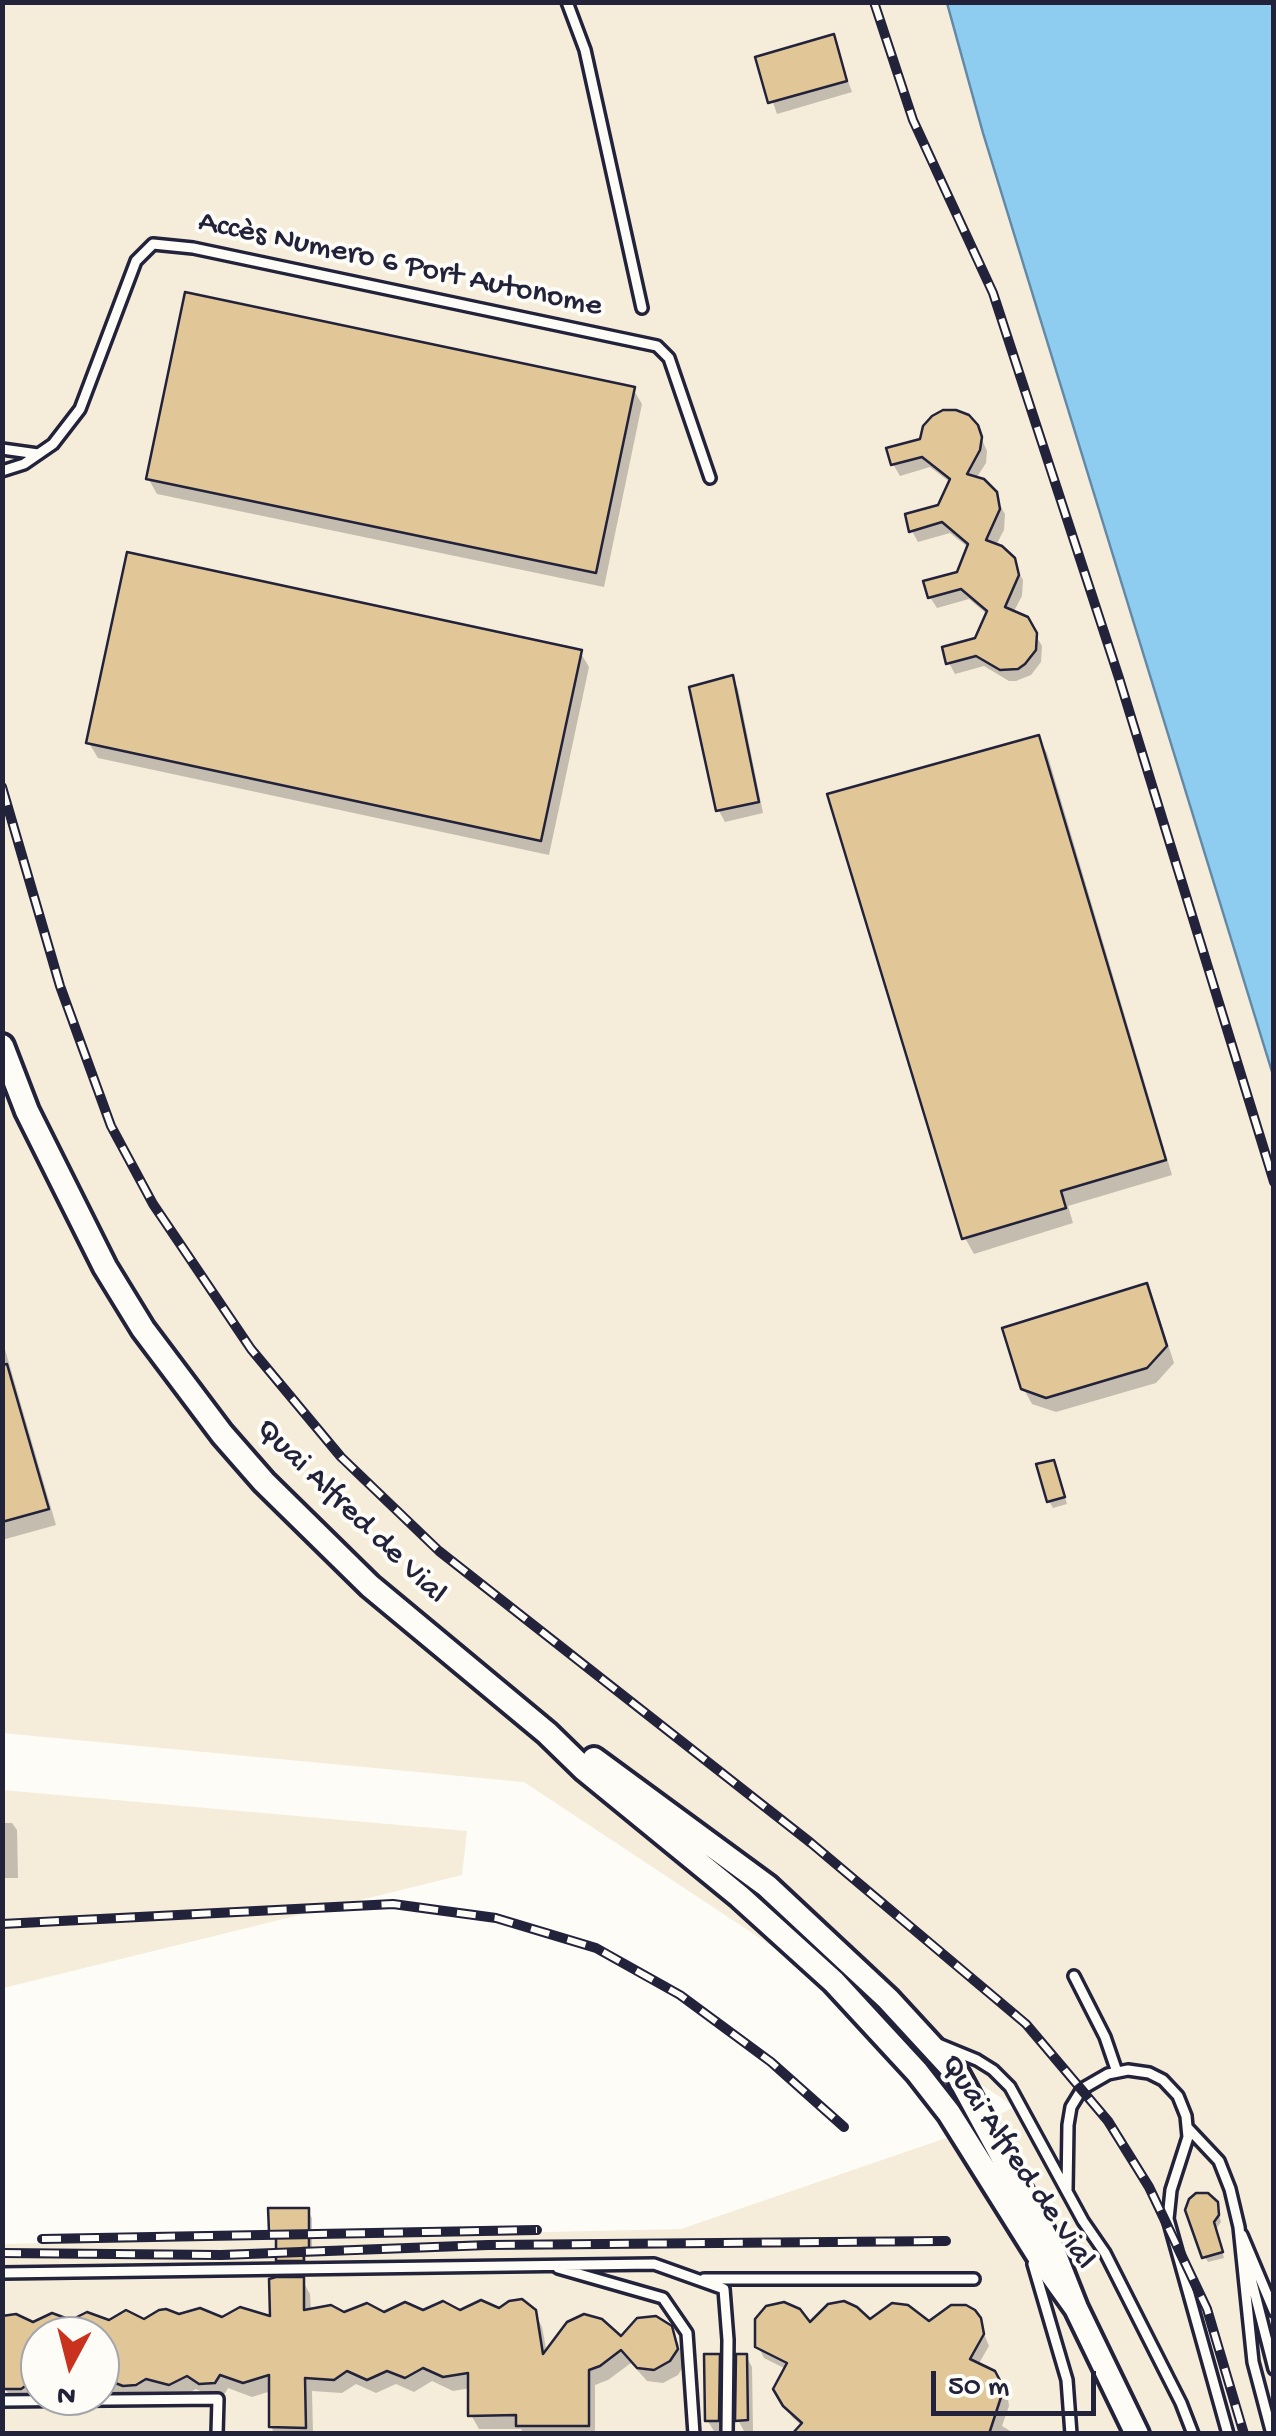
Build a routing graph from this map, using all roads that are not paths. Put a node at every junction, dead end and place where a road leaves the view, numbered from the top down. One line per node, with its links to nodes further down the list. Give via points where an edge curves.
1 (567, 2): 2 (lane, via 585,50)
2 (642, 308)
3 (2, 449): 4 (lane)
4 (38, 454): 5 (lane, Accès Numero 6 Port Autonome); 6 (lane, Accès Numero 6 Port Autonome, via 80,409 142,252 171,244 657,346 669,358)
5 (2, 472)
6 (710, 478)
7 (2, 1046): 8 (main road, Quai Alfred de Vial, via 81,1223 183,1385 319,1538)
8 (547, 1733): 10 (main road, Quai Alfred de Vial, via 592,1758 767,1886); 14 (main road, Quai Alfred de Vial, via 783,1934 858,2007 948,2112)
9 (1074, 1976): 11 (lane)
10 (926, 2039): 13 (lane, via 977,2060 1010,2087); 20 (main road, Quai Alfred de Vial, via 975,2103 1053,2250)
11 (1117, 2072): 12 (lane, via 1149,2072 1163,2080 1178,2096); 13 (lane, via 1091,2082 1071,2107)
12 (1187, 2127): 15 (lane, via 1220,2161); 30 (lane, via 1168,2220)
13 (1067, 2190): 29 (lane)
14 (1022, 2228): 20 (main road, Quai Alfred de Vial); 27 (lane, via 1067,2380)
15 (1239, 2228): 21 (lane); 22 (lane); 31 (lane, via 1250,2348)
16 (548, 2266): 17 (lane); 18 (lane, via 654,2264); 25 (lane, via 662,2298 687,2333)
17 (4, 2274)
18 (696, 2279): 19 (lane); 26 (lane, via 724,2289)
19 (974, 2279)
20 (1076, 2308): 28 (main road, Quai Alfred de Vial)
21 (1274, 2311)
22 (1274, 2369)
23 (2, 2401): 24 (lane, via 218,2399)
24 (217, 2434)
25 (694, 2434)
26 (727, 2434)
27 (1070, 2434)
28 (1136, 2434)
29 (1193, 2434)
30 (1228, 2434)
31 (1272, 2434)

